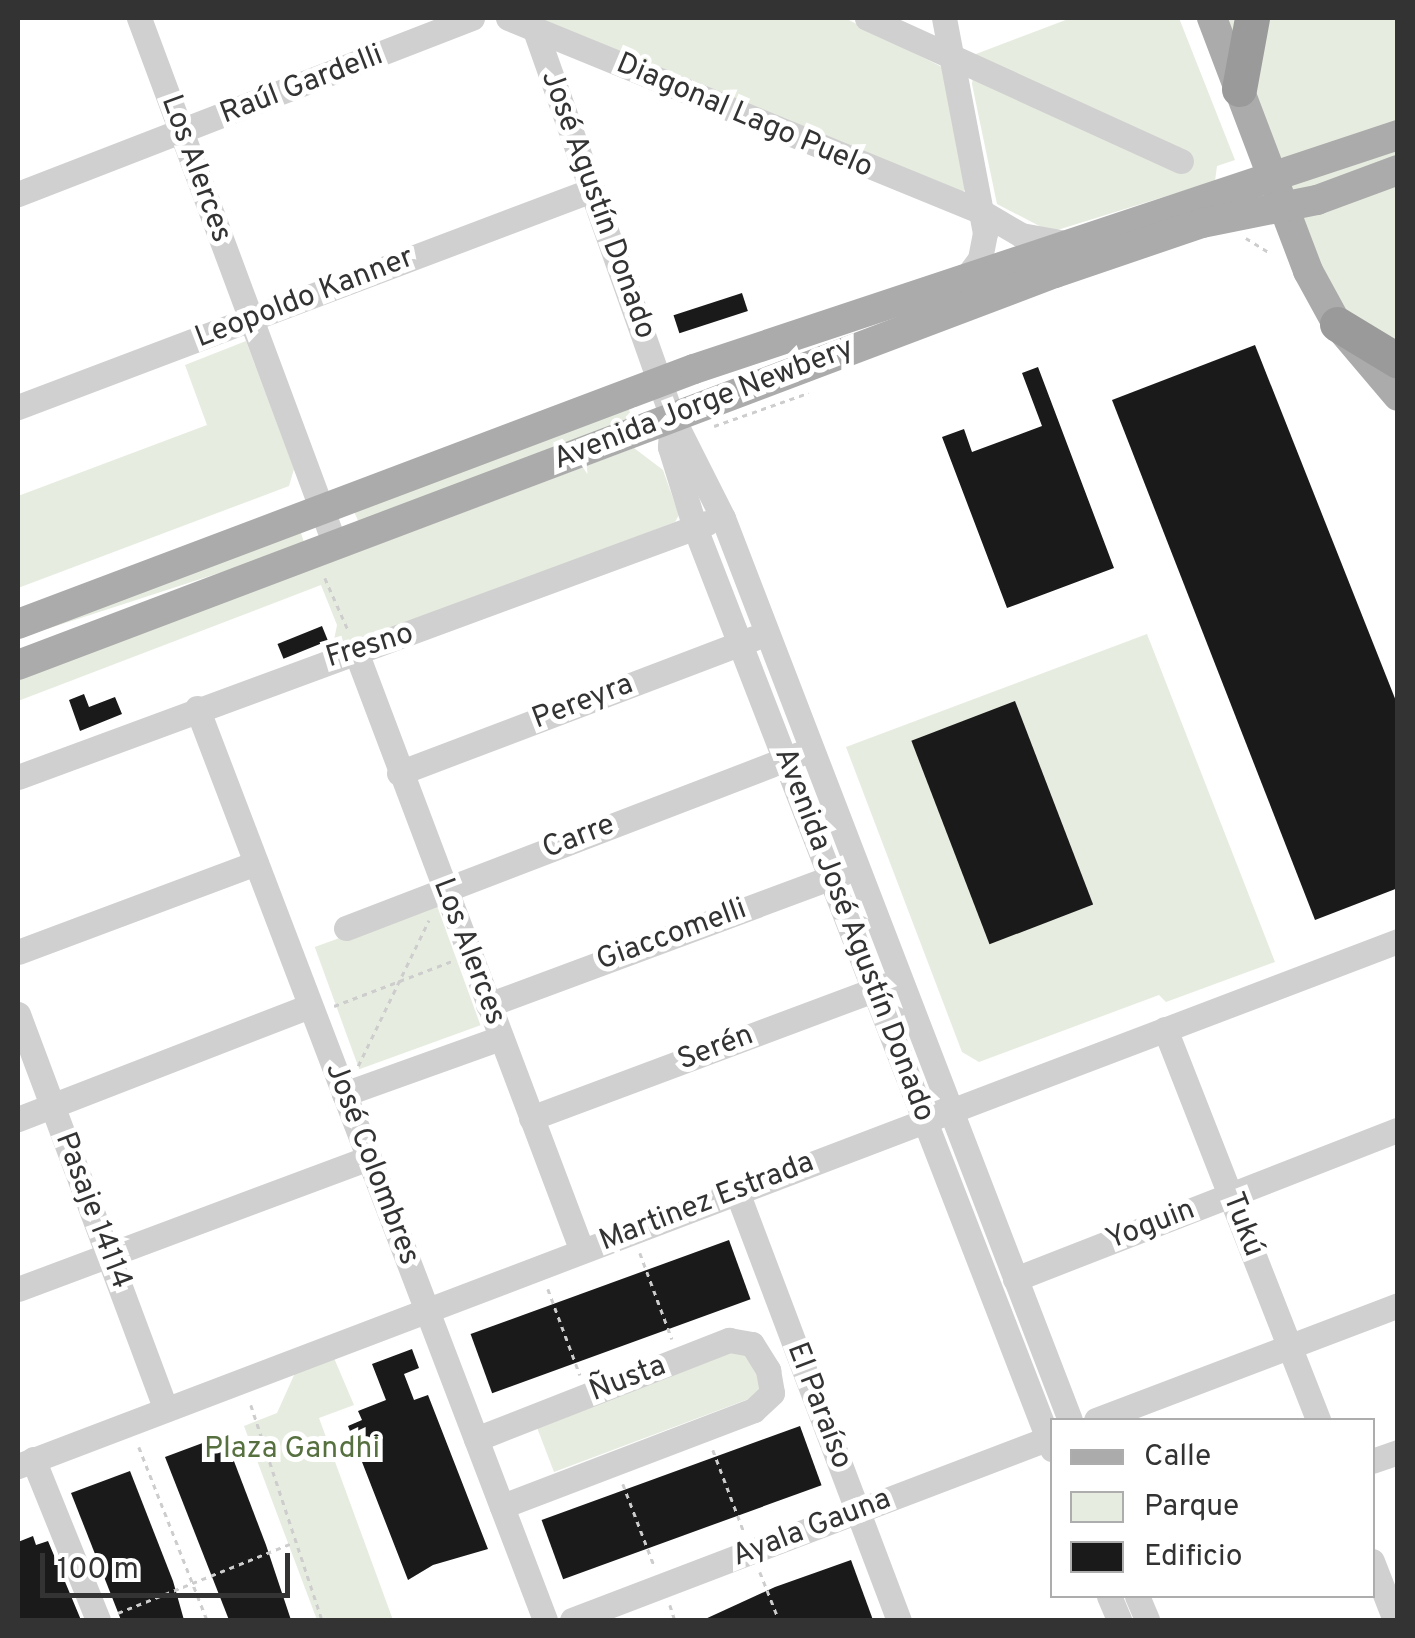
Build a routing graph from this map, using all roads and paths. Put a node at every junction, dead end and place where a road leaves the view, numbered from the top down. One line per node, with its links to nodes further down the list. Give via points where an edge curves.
1 (139, 18): 11 (street, Los Alerces)
2 (472, 18): 11 (street, Raúl Gardelli)
3 (508, 18): 8 (street, Diagonal Lago Puelo)
4 (867, 18): 9 (street)
5 (944, 18): 9 (street)
6 (1212, 18): 10 (main road)
7 (1252, 18): 10 (highway)
8 (534, 30): 15 (street, José Agustín Donado); 18 (street, Diagonal Lago Puelo)
9 (956, 60): 13 (street); 18 (street)
10 (1239, 89): 17 (main road)
11 (182, 132): 16 (street, Raúl Gardelli); 21 (street, Los Alerces)
12 (1398, 135): 17 (main road, Avenida Jorge Newbery)
13 (1181, 161)
14 (1398, 170): 17 (main road, Avenida Jorge Newbery)
15 (592, 190): 21 (street, Leopoldo Kanner); 24 (street, José Agustín Donado)
16 (18, 194)
17 (1275, 196): 19 (main road, Avenida Jorge Newbery); 22 (main road); 28 (main road, Avenida Jorge Newbery)
18 (982, 212): 19 (street, Diagonal Lago Puelo, via 1021,235); 20 (street, via 984,247)
19 (1072, 244): 20 (main road, Avenida Jorge Newbery)
20 (965, 280): 24 (main road, Avenida Jorge Newbery)
21 (251, 319): 27 (street, Leopoldo Kanner); 30 (street, Los Alerces)
22 (1337, 324): 23 (highway); 26 (main road)
23 (1398, 361)
24 (660, 381): 28 (street, Avenida José Agustín Donado); 30 (main road, Avenida Jorge Newbery)
25 (823, 387): 29 (path, Avenida Jorge Newbery)
26 (1398, 396)
27 (18, 407)
28 (672, 417): 31 (street, Avenida José Agustín Donado); 32 (street, Avenida José Agustín Donado, via 670,447); 33 (main road, Avenida Jorge Newbery)
29 (716, 429)
30 (321, 508): 33 (street, Los Alerces); 35 (main road, Avenida Jorge Newbery)
31 (723, 518): 32 (street, Fresno); 36 (street, Avenida José Agustín Donado)
32 (695, 528): 37 (street, Avenida José Agustín Donado); 38 (street, Fresno)
33 (335, 545): 39 (main road, Avenida Jorge Newbery)
34 (325, 578): 38 (path)
35 (18, 624)
36 (767, 633): 37 (street, Pereyra); 41 (street, Avenida José Agustín Donado)
37 (740, 643): 42 (street, Avenida José Agustín Donado); 43 (street, Pereyra)
38 (356, 652): 40 (street, Fresno); 43 (street, Los Alerces)
39 (18, 665)
40 (197, 708): 44 (street, Fresno); 45 (street, José Colombres)
41 (812, 749): 42 (street, Carre); 46 (street, Avenida José Agustín Donado)
42 (785, 759): 47 (street, Avenida José Agustín Donado); 48 (street, Carre)
43 (399, 772): 48 (street, Los Alerces)
44 (18, 777)
45 (256, 863): 51 (street); 57 (street, José Colombres)
46 (857, 867): 47 (street, Giaccomelli); 53 (street, Avenida José Agustín Donado)
47 (831, 877): 55 (street, Avenida José Agustín Donado); 56 (street, Giaccomelli)
48 (444, 890): 49 (street, Carre); 52 (street, Los Alerces); 54 (path)
49 (346, 928)
50 (1398, 941): 59 (street, Martinez Estrada)
51 (18, 952)
52 (468, 955): 54 (path); 56 (street, Los Alerces)
53 (900, 980): 55 (street, Serén); 63 (street, Avenida José Agustín Donado)
54 (399, 981): 57 (path); 61 (path)
55 (874, 990): 64 (street, Serén); 66 (street, Avenida José Agustín Donado)
56 (488, 1004): 60 (street, Los Alerces)
57 (312, 1010): 61 (street, José Colombres); 62 (street)
58 (18, 1014): 62 (street, Pasaje 14114)
59 (1166, 1029): 63 (street, Martinez Estrada); 70 (street, Tukú)
60 (500, 1038): 61 (street); 64 (street, Los Alerces)
61 (344, 1094): 68 (street, José Colombres)
62 (52, 1106): 65 (street); 73 (street, Pasaje 14114)
63 (951, 1110): 66 (street, Martinez Estrada); 75 (street, Avenida José Agustín Donado)
64 (531, 1118): 72 (street, Los Alerces)
65 (18, 1119)
66 (925, 1120): 69 (street, Martinez Estrada); 89 (street, Avenida José Agustín Donado)
67 (1398, 1130): 70 (street, Yoguin)
68 (368, 1158): 73 (street); 78 (street, José Colombres)
69 (737, 1192): 71 (street, Martinez Estrada); 95 (street, El Paraíso)
70 (1230, 1195): 75 (street, Yoguin); 79 (street, Tukú)
71 (632, 1232): 72 (street, Martinez Estrada); 80 (path)
72 (582, 1251): 74 (street, Martinez Estrada)
73 (108, 1255): 76 (street); 83 (street, Pasaje 14114)
74 (540, 1267): 78 (street, Martinez Estrada); 81 (path)
75 (1016, 1278): 84 (street, Avenida José Agustín Donado)
76 (18, 1289)
77 (1398, 1305): 79 (street)
78 (426, 1310): 83 (street, Martinez Estrada); 88 (street, José Colombres)
79 (1289, 1347): 85 (street); 86 (street, Tukú)
80 (680, 1359): 81 (street, Ñusta); 87 (street, Ñusta, via 741,1340 760,1350 768,1370 773,1384 766,1402)
81 (588, 1396): 88 (street, Ñusta)
82 (251, 1406): 96 (path)
83 (166, 1409): 92 (street, Martinez Estrada)
84 (1069, 1418)
85 (1101, 1418)
86 (1317, 1418)
87 (706, 1430): 93 (street); 97 (path)
88 (476, 1439): 94 (street, José Colombres)
89 (1050, 1439)
90 (1050, 1442): 95 (street, Ayala Gauna)
91 (140, 1447): 99 (path)
92 (25, 1463): 101 (street)
93 (616, 1464): 94 (street); 100 (path)
94 (502, 1506): 104 (street, José Colombres)
95 (858, 1512): 97 (street, Ayala Gauna); 108 (street, El Paraíso)
96 (293, 1543): 99 (path); 103 (path)
97 (752, 1552): 100 (street, Ayala Gauna); 107 (path)
98 (1375, 1568): 109 (street)
99 (192, 1584): 101 (path); 102 (path)
100 (662, 1586): 105 (street, Ayala Gauna); 106 (path)
101 (106, 1617)
102 (207, 1620)
103 (322, 1620)
104 (545, 1620)
105 (572, 1620)
106 (676, 1620)
107 (778, 1620)
108 (899, 1620)
109 (1396, 1620)

